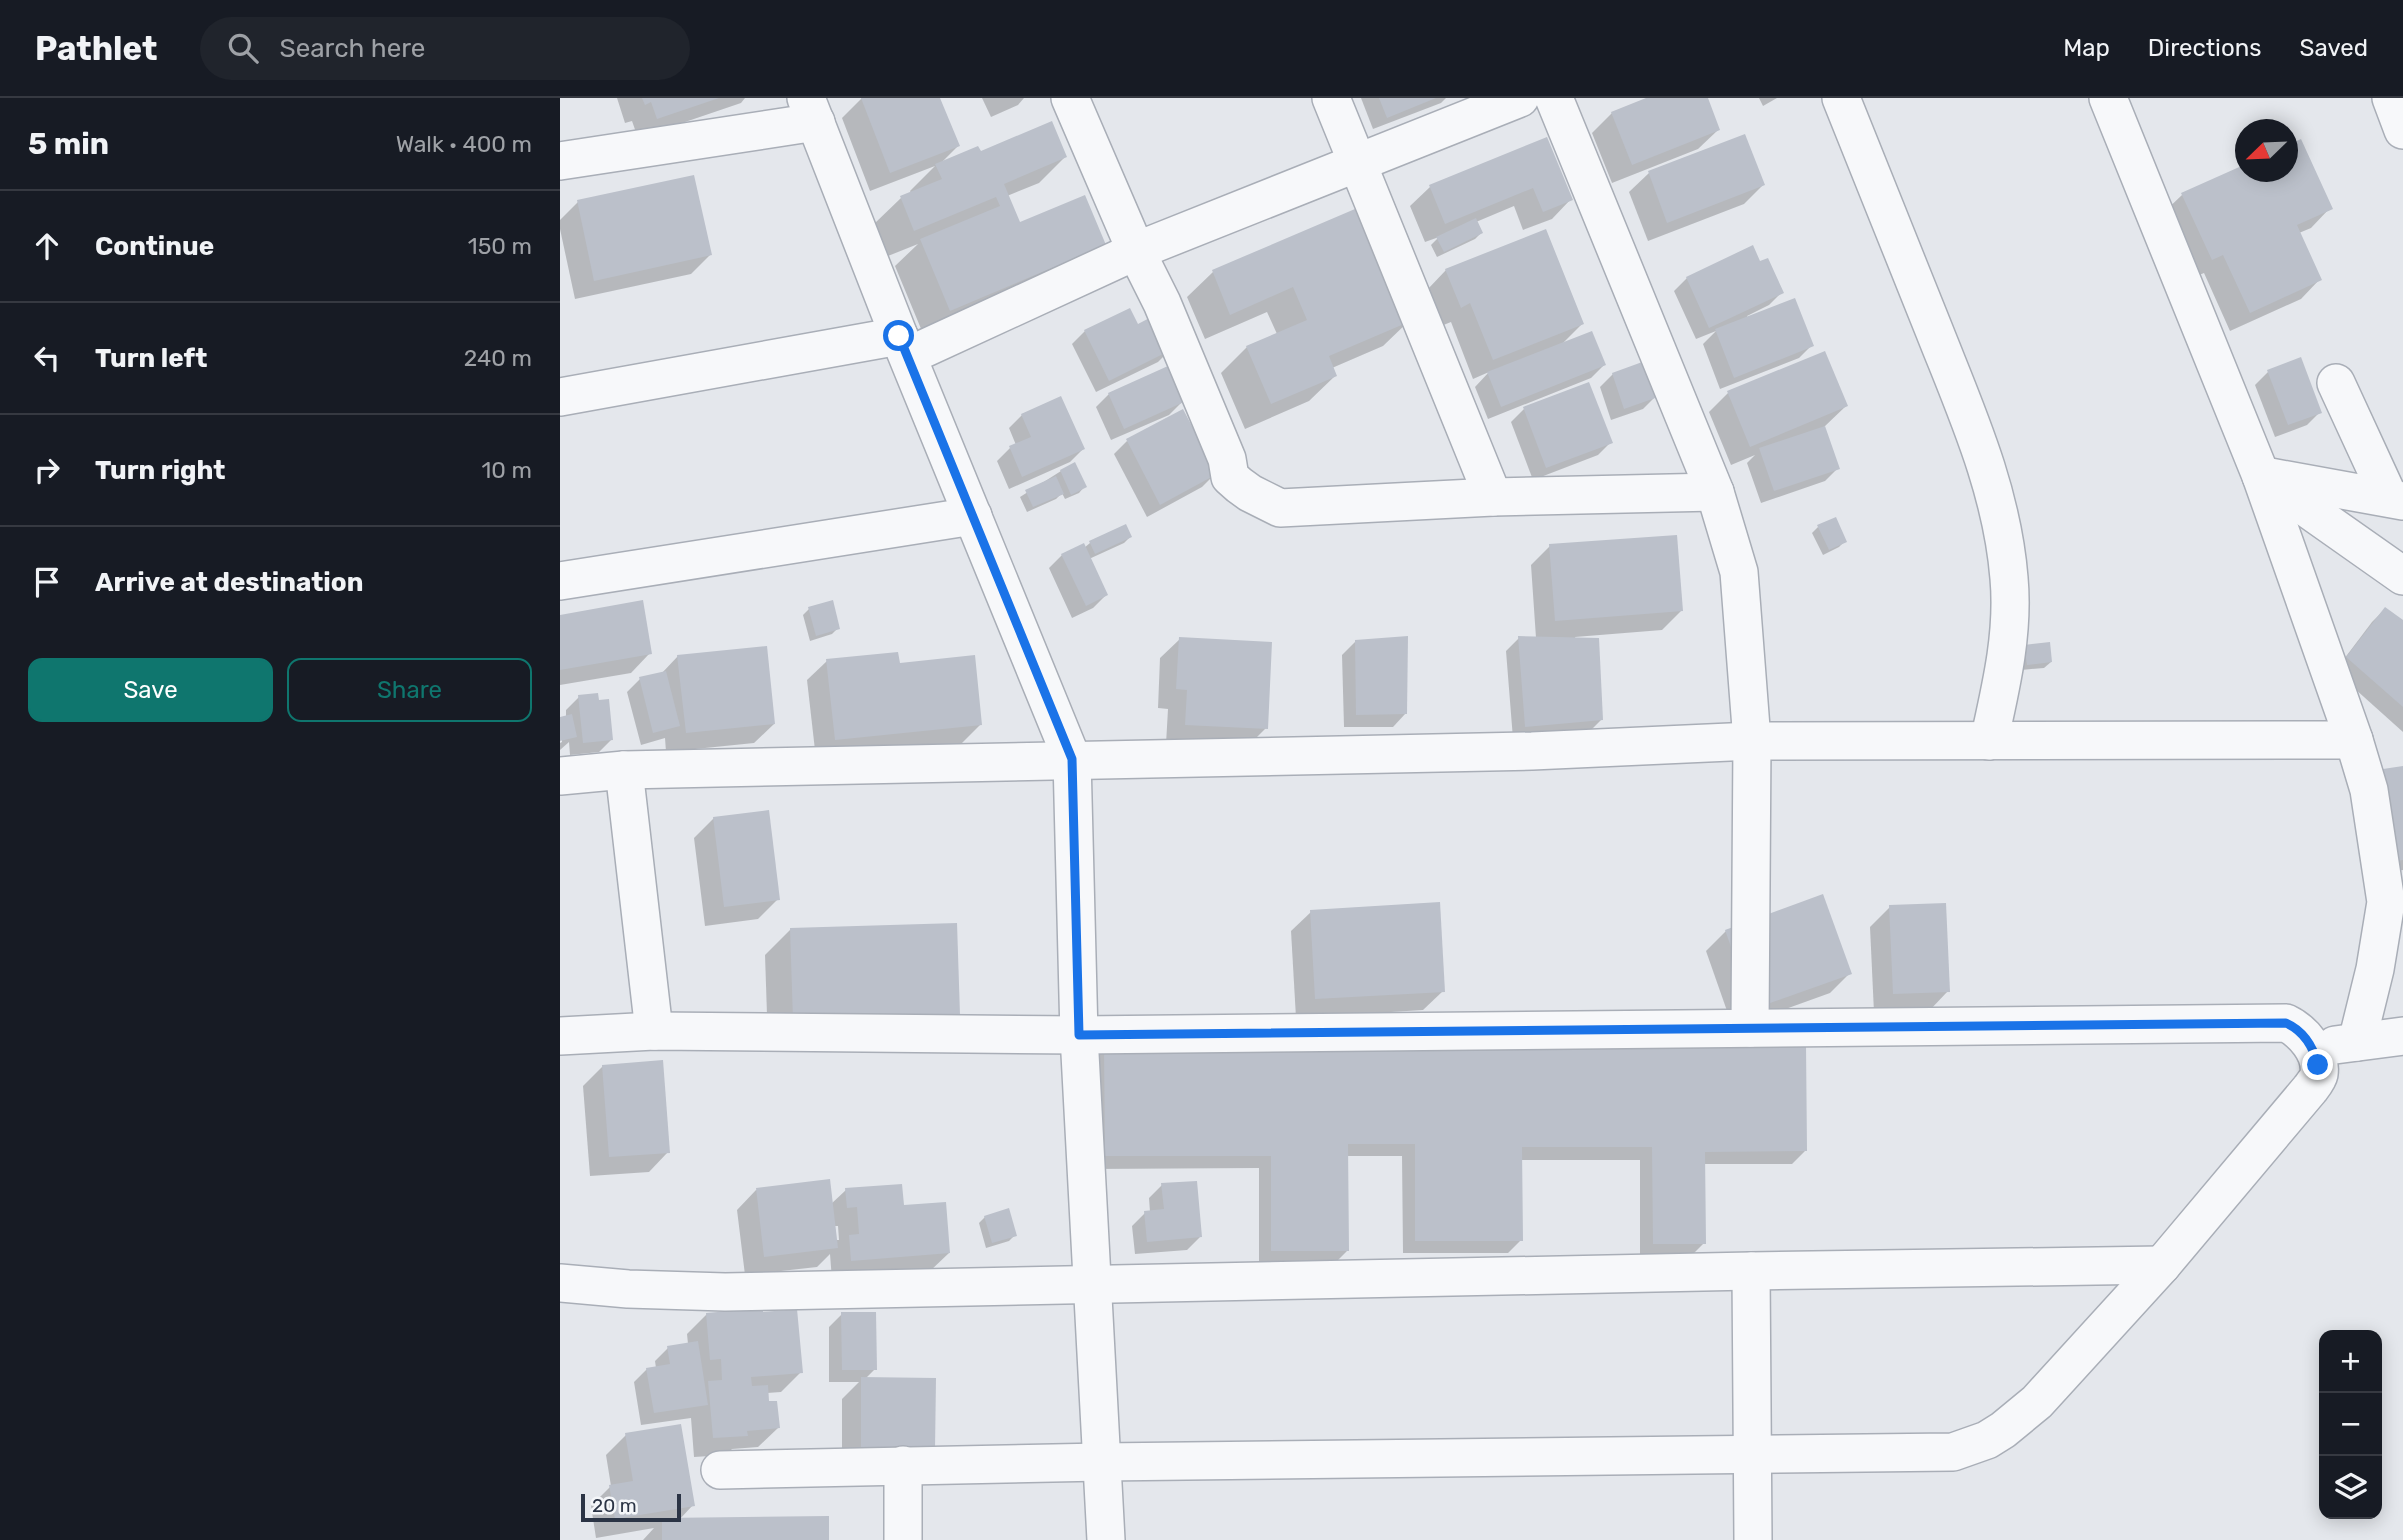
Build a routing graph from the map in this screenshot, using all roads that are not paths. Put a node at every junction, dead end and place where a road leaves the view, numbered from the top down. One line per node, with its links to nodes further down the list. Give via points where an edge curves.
1 (1070, 98): 12 (street)
2 (1331, 98): 11 (street)
3 (1520, 98): 11 (street)
4 (1554, 98): 17 (street)
5 (1841, 98): 25 (street, via 1982,449 2002,522 2010,621)
6 (2391, 98): 9 (street)
7 (2114, 100): 16 (street)
8 (811, 110): 10 (street); 13 (street)
9 (2403, 130)
10 (560, 161)
11 (1357, 164): 12 (street); 18 (street)
12 (1136, 251): 13 (street); 18 (street, via 1227,459 1230,477 1250,493 1280,508)
13 (903, 346): 15 (street); 20 (street)
14 (2336, 383): 19 (street)
15 (560, 397)
16 (2261, 476): 19 (street); 21 (street); 23 (street)
17 (1715, 492): 18 (street); 24 (street, via 1739,572)
18 (1493, 497)
19 (2396, 499)
20 (973, 516): 22 (street); 26 (street)
21 (2403, 576)
22 (560, 581)
23 (2354, 740): 25 (street); 34 (street, via 2369,790 2386,902)
24 (1752, 741): 25 (street); 26 (street, via 1532,751); 29 (street)
25 (1989, 741)
26 (1072, 759): 27 (street); 31 (street)
27 (624, 770): 28 (street); 30 (street)
28 (560, 776)
29 (1750, 1028): 31 (street); 35 (street, via 2286,1023 2302,1033)
30 (654, 1031): 31 (street); 32 (street)
31 (1079, 1035): 39 (street)
32 (560, 1036)
33 (2403, 1037): 34 (street)
34 (2357, 1042): 35 (street)
35 (2312, 1047): 36 (street, via 2319,1073 2310,1089)
36 (2162, 1265): 37 (street); 40 (street, via 2037,1402 1987,1440 1954,1452)
37 (1751, 1271): 39 (street); 40 (street)
38 (560, 1283): 39 (street, via 725,1292)
39 (1091, 1285): 41 (street)
40 (1752, 1455): 41 (street); 46 (street)
41 (1102, 1462): 42 (street); 45 (street)
42 (903, 1465): 43 (street); 44 (street)
43 (720, 1470)
44 (903, 1540)
45 (1106, 1540)
46 (1753, 1540)

